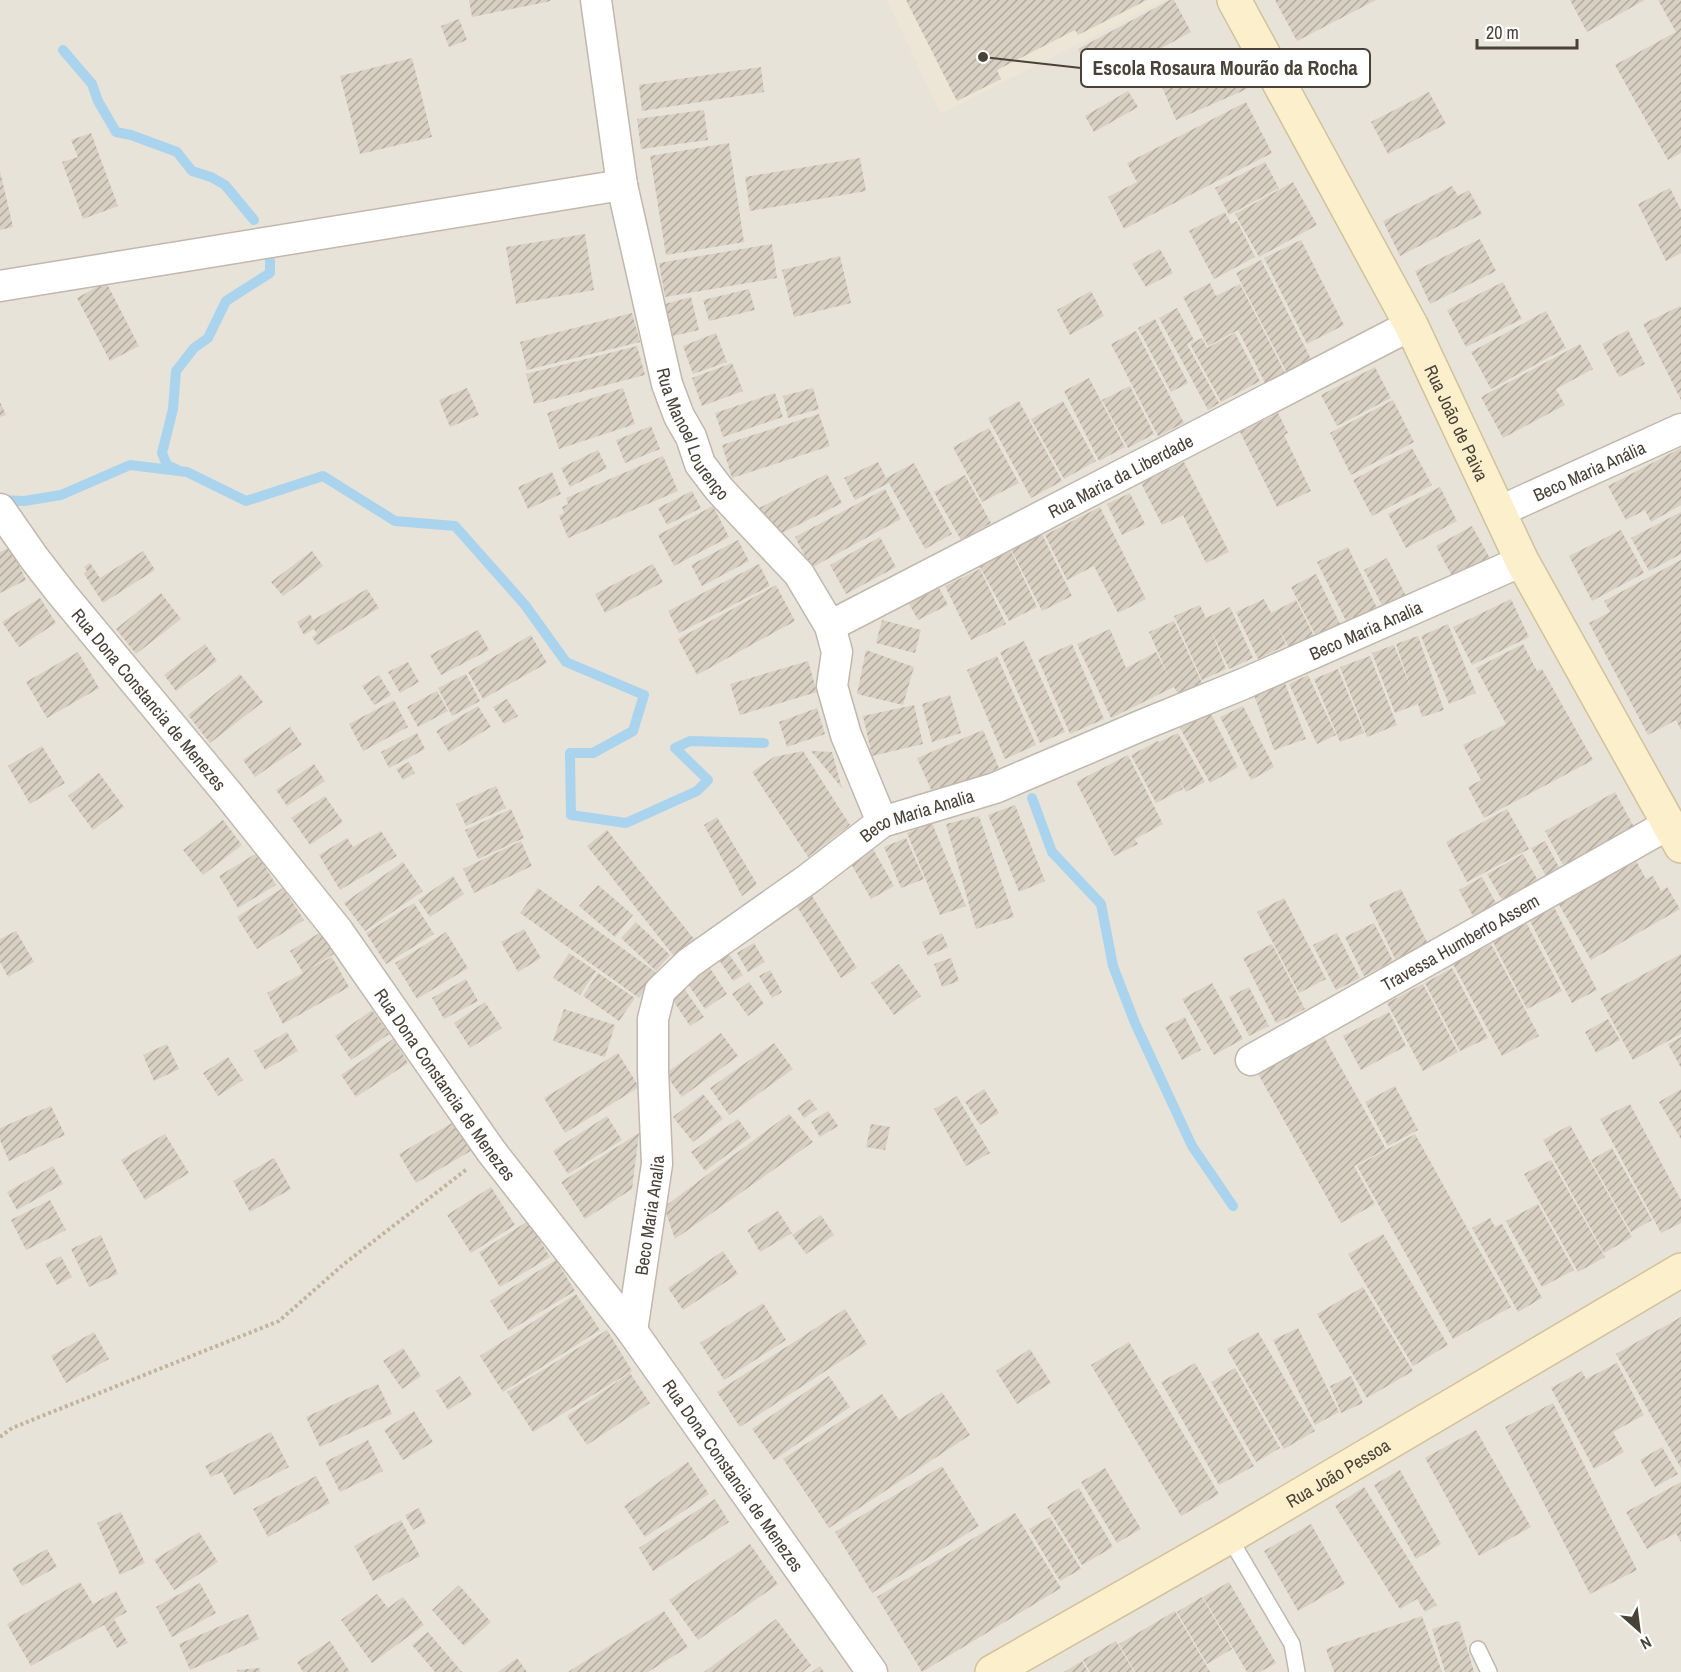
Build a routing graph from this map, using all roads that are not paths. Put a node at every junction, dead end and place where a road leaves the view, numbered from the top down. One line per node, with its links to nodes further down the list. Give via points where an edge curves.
1 (596, 0): 3 (street, Rua Manoel Lourenço)
2 (1234, 0): 5 (street, Rua João de Paiva)
3 (622, 185): 4 (street); 10 (street, Rua Manoel Lourenço, via 667,384 700,464 799,574)
4 (0, 286)
5 (1411, 325): 8 (street, Rua João de Paiva); 10 (street, Rua Maria da Liberdade)
6 (1681, 429): 8 (street, Beco Maria Anália)
7 (2, 511): 15 (street, Rua Dona Constancia de Menezes, via 62,594 338,931 491,1151)
8 (1498, 512): 9 (street, Rua João de Paiva)
9 (1522, 561): 11 (street, Beco Maria Analia, via 995,788); 12 (street, Rua João de Paiva)
10 (830, 626): 11 (street, Rua Manoel Lourenço, via 837,652 832,686 846,735)
11 (882, 822): 15 (street, Beco Maria Analia, via 689,963 660,991 653,1019 657,1164)
12 (1675, 835): 13 (street, Travessa Humberto Assem)
13 (1251, 1060)
14 (1681, 1270): 16 (street, Rua João Pessoa)
15 (632, 1331): 18 (street, Rua Dona Constancia de Menezes)
16 (1229, 1537): 19 (street, Rua João Pessoa); 20 (lane, via 1292,1644)
17 (1478, 1649): 21 (lane)
18 (872, 1672)
19 (992, 1672)
20 (1297, 1672)
21 (1490, 1672)

